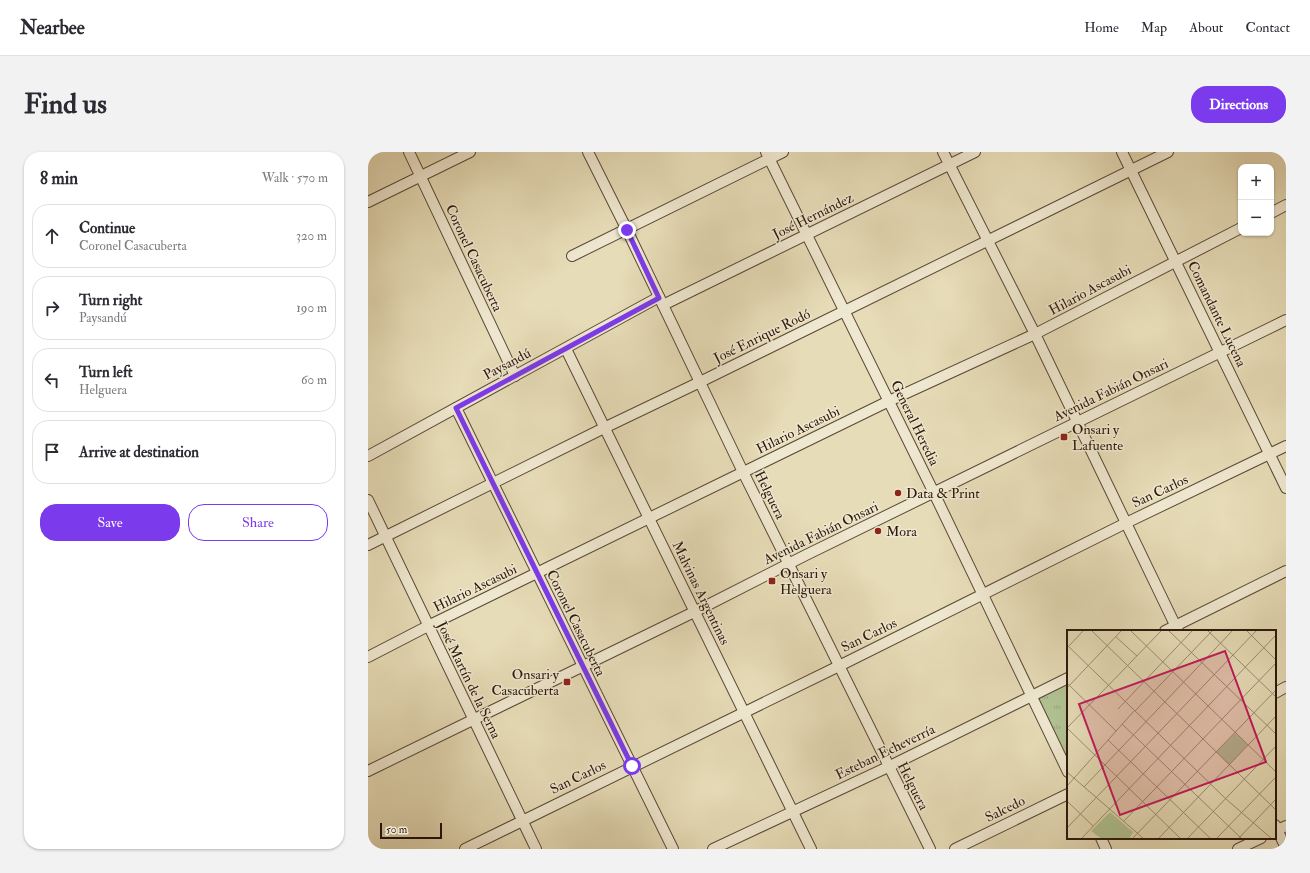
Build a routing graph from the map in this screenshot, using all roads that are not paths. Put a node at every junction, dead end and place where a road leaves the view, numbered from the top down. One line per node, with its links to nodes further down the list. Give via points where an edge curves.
1 (409, 152): 12 (street, Coronel Casacuberta)
2 (470, 152): 12 (street)
3 (588, 152): 16 (street, Helguera)
4 (783, 152): 9 (street)
5 (943, 152): 10 (street)
6 (975, 152): 10 (street, José Hernández)
7 (1122, 152): 11 (street, Comandante Lucena)
8 (1168, 152): 11 (street, José Enrique Rodó)
9 (768, 155): 16 (street); 18 (street, General Heredia)
10 (949, 164): 18 (street, José Hernández); 19 (street)
11 (1131, 170): 19 (street, José Enrique Rodó); 21 (street, Comandante Lucena)
12 (420, 176): 13 (street); 28 (street, Coronel Casacuberta)
13 (368, 202)
14 (1286, 205): 15 (street)
15 (1274, 211)
16 (627, 230): 20 (street); 22 (street, Helguera)
17 (1238, 230): 21 (street, Hilario Ascasubi)
18 (807, 234): 22 (street, José Hernández); 23 (street, General Heredia)
19 (988, 241): 23 (street, José Enrique Rodó); 25 (street)
20 (572, 256)
21 (1176, 261): 25 (street, Hilario Ascasubi); 27 (street, Comandante Lucena)
22 (661, 301): 26 (street, Paysandú); 29 (street, Helguera)
23 (843, 311): 29 (street, José Enrique Rodó); 30 (street, General Heredia)
24 (1286, 320): 27 (street, Avenida Fabián Onsari)
25 (1034, 334): 30 (street, Hilario Ascasubi); 32 (street)
26 (566, 349): 28 (street, Paysandú); 33 (street, Malvinas Argentinas)
27 (1220, 352): 32 (street, Avenida Fabián Onsari); 35 (street, Comandante Lucena)
28 (515, 376): 31 (street, Paysandú)
29 (700, 382): 33 (street, José Enrique Rodó); 37 (street, Helguera)
30 (888, 401): 37 (street, Hilario Ascasubi); 40 (street, General Heredia)
31 (456, 408): 36 (street, Paysandú); 38 (street, Coronel Casacuberta)
32 (1077, 422): 40 (street, Avenida Fabián Onsari); 43 (street)
33 (604, 428): 38 (street, José Enrique Rodó); 42 (street, Malvinas Argentinas)
34 (1286, 446): 35 (street, San Carlos)
35 (1270, 454): 39 (street, Comandante Lucena); 43 (street, San Carlos)
36 (368, 456)
37 (743, 472): 42 (street, Hilario Ascasubi); 46 (street, Helguera)
38 (492, 484): 44 (street, José Enrique Rodó); 48 (street, Coronel Casacuberta)
39 (1286, 488)
40 (934, 493): 46 (street, Avenida Fabián Onsari); 49 (street, General Heredia)
41 (368, 500): 44 (street, José Martín de la Serna)
42 (649, 519): 48 (street, Hilario Ascasubi); 50 (street, Malvinas Argentinas)
43 (1126, 523): 49 (street, San Carlos); 52 (street)
44 (384, 536): 45 (street, José Enrique Rodó); 51 (street, José Martín de la Serna)
45 (368, 545)
46 (788, 564): 50 (street, Avenida Fabián Onsari); 54 (street, Helguera)
47 (1286, 571): 52 (street)
48 (536, 574): 51 (street, Hilario Ascasubi); 55 (street, Coronel Casacuberta)
49 (983, 595): 54 (street, San Carlos); 59 (street, General Heredia)
50 (694, 612): 55 (street, Avenida Fabián Onsari); 60 (street, Malvinas Argentinas)
51 (428, 626): 53 (street, Hilario Ascasubi); 61 (street, José Martín de la Serna)
52 (1177, 628)
53 (368, 657)
54 (839, 666): 60 (street, San Carlos); 63 (street, Helguera)
55 (582, 667): 61 (street, Avenida Fabián Onsari); 62 (street, Coronel Casacuberta)
56 (1067, 678): 59 (street, Esteban Echeverría)
57 (1286, 687): 58 (street)
58 (1276, 692)
59 (1032, 696): 63 (street, Esteban Echeverría); 64 (street, General Heredia)
60 (744, 711): 62 (street, San Carlos); 67 (street, Malvinas Argentinas)
61 (473, 720): 65 (street, Avenida Fabián Onsari); 68 (street, José Martín de la Serna)
62 (632, 766): 68 (street, San Carlos); 75 (street, Coronel Casacuberta)
63 (888, 767): 67 (street, Esteban Echeverría); 78 (street, Helguera)
64 (1067, 770)
65 (368, 771)
66 (1067, 794): 79 (street, Salcedo)
67 (793, 811): 76 (street, Esteban Echeverría); 77 (street, Malvinas Argentinas)
68 (522, 820): 73 (street, San Carlos); 74 (street, José Martín de la Serna)
69 (1278, 828): 72 (street)
70 (1101, 839): 80 (street)
71 (1259, 839): 81 (street)
72 (1286, 848)
73 (465, 849)
74 (536, 849)
75 (673, 849)
76 (713, 849)
77 (811, 849)
78 (930, 849)
79 (955, 849)
80 (1106, 849)
81 (1238, 849)

